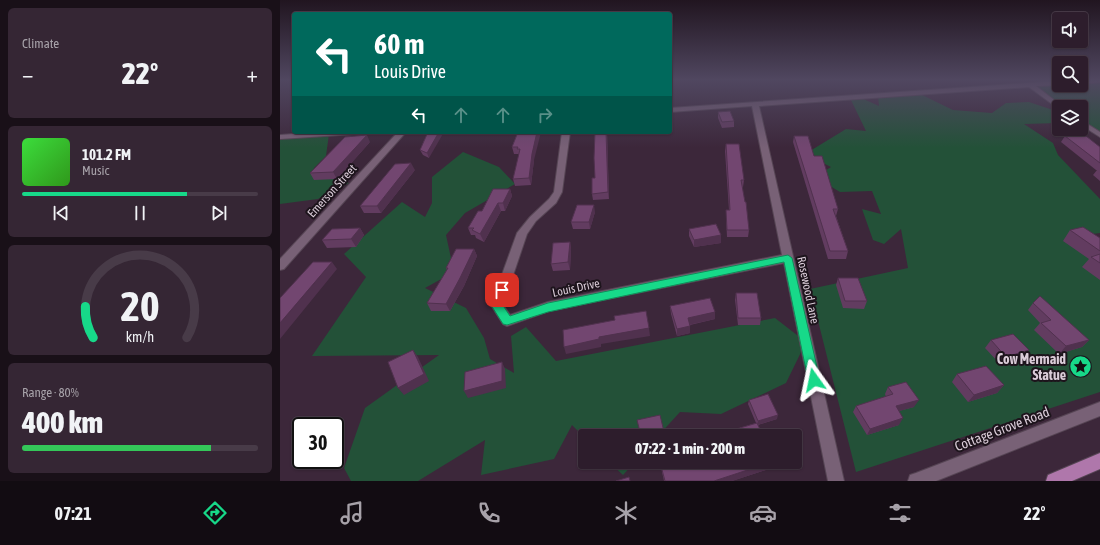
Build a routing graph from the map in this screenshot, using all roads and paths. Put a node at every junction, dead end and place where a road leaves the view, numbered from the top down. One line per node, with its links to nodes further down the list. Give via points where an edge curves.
1 (777, 102): 2 (street)
2 (755, 104): 3 (street); 10 (street, Rosewood Lane)
3 (672, 110)
4 (1088, 127): 8 (street)
5 (325, 134): 9 (street)
6 (400, 134): 11 (street, Emerson Street)
7 (566, 134): 10 (street, Louis Drive, via 558,192 553,201 522,233 497,305 507,321 548,308)
8 (1100, 135)
9 (280, 137)
10 (788, 258): 14 (street, Rosewood Lane)
11 (280, 266)
12 (1100, 409): 15 (street, Cottage Grove Road)
13 (1100, 461): 16 (main road)
14 (836, 481)
15 (916, 481)
16 (1054, 481)

